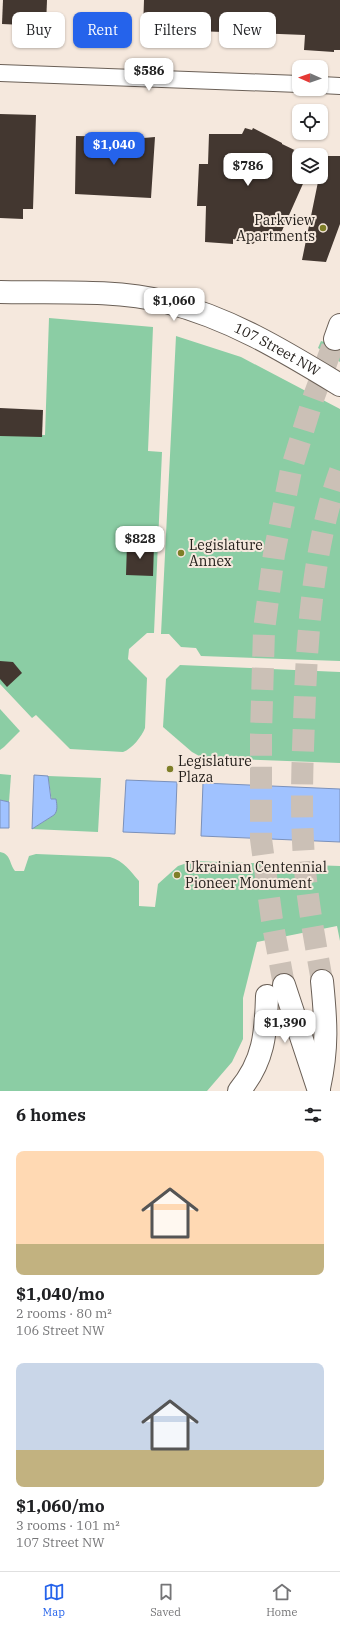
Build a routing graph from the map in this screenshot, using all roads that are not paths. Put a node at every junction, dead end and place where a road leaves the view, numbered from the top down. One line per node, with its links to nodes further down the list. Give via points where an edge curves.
1 (0, 73): 2 (street)
2 (292, 84)
3 (328, 85): 4 (street)
4 (340, 86)
5 (0, 292): 6 (street, 107 Street NW, via 104,294 165,301 214,316 233,325 264,340)
6 (340, 385)
7 (322, 982): 9 (street, via 326,1040 324,1068)
8 (239, 1091): 9 (street, via 261,1054 275,990)
9 (315, 1091)

